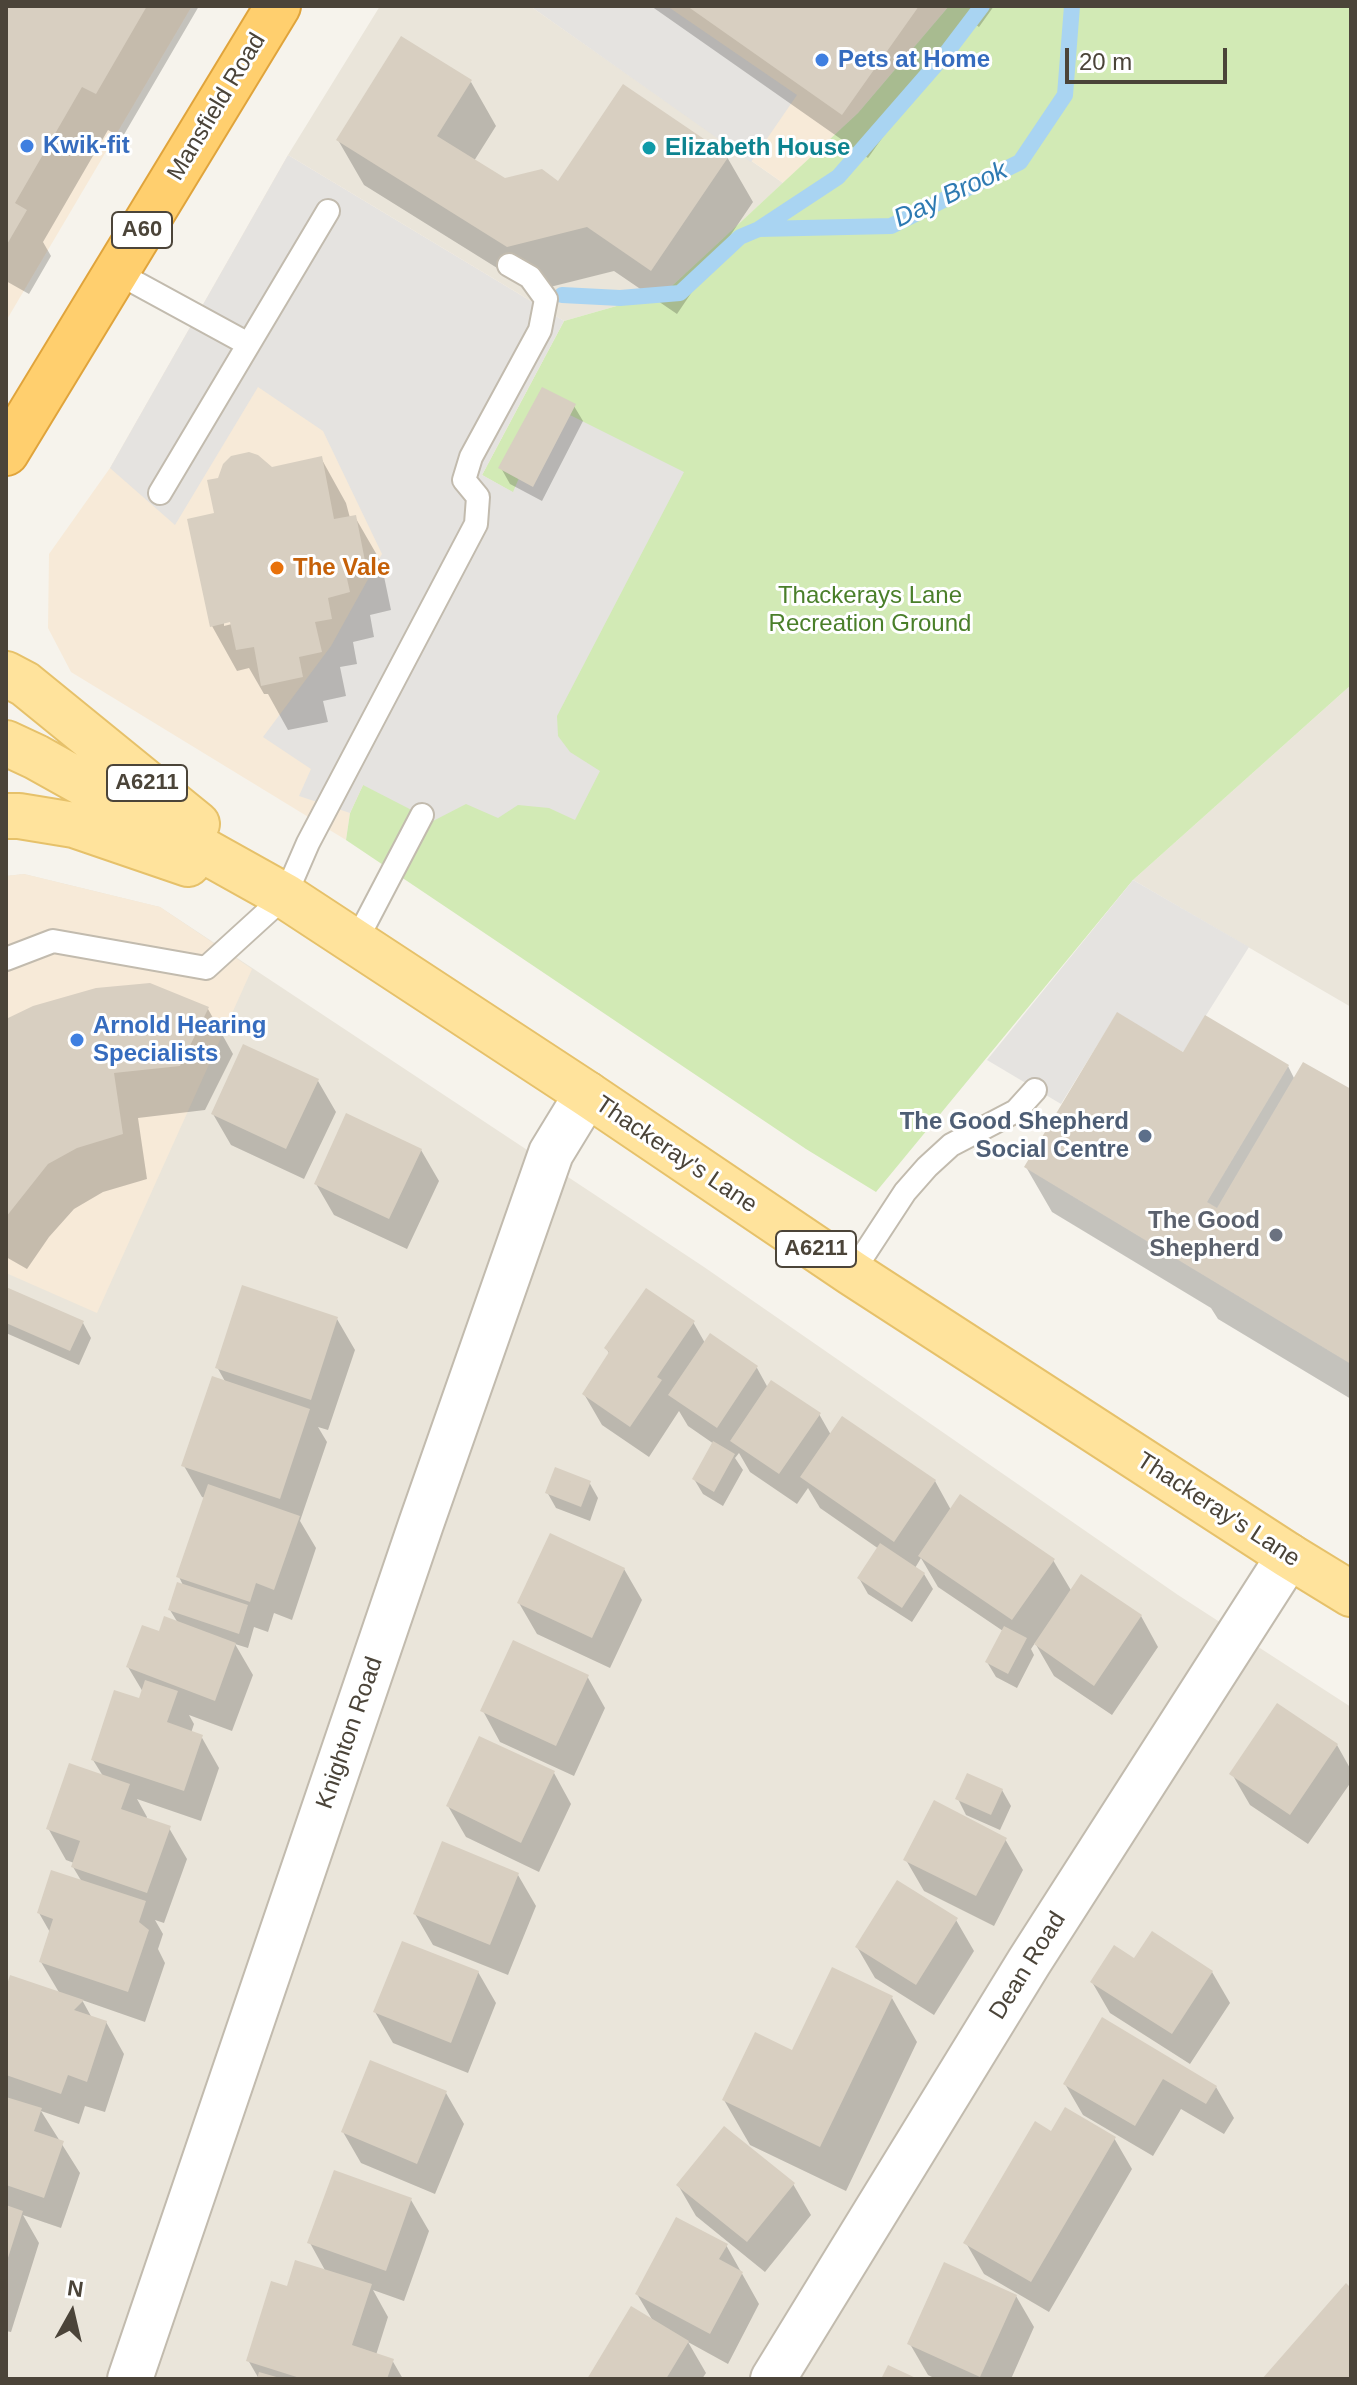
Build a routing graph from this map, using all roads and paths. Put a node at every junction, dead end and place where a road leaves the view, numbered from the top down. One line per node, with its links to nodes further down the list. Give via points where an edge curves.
1 (278, 6): 4 (highway, Mansfield Road / A60)
2 (328, 211): 5 (lane)
3 (509, 265): 12 (lane, via 530,277 546,299 540,330 471,457 464,480 478,497 476,524)
4 (116, 272): 5 (lane); 6 (highway, Mansfield Road / A60)
5 (248, 344): 7 (lane)
6 (6, 453)
7 (160, 493)
8 (6, 674): 12 (main road, Thackeray's Lane / A6211, via 25,684)
9 (6, 743): 12 (main road, Thackeray's Lane / A6211)
10 (422, 815): 13 (lane)
11 (6, 816): 12 (main road, Thackeray's Lane / A6211, via 74,825)
12 (285, 896): 13 (main road, Thackeray's Lane / A6211); 14 (lane, via 206,968 53,941)
13 (355, 943): 16 (main road, Thackeray's Lane / A6211)
14 (6, 959)
15 (1035, 1090): 17 (lane, via 1016,1111 951,1145 927,1167)
16 (587, 1094): 17 (main road, Thackeray's Lane / A6211); 20 (street, Knighton Road, via 551,1153)
17 (852, 1273): 18 (main road, Thackeray's Lane / A6211)
18 (1289, 1556): 19 (main road, Thackeray's Lane / A6211); 21 (street, Dean Road, via 1029,1962)
19 (1351, 1594)
20 (130, 2379)
21 (773, 2379)

